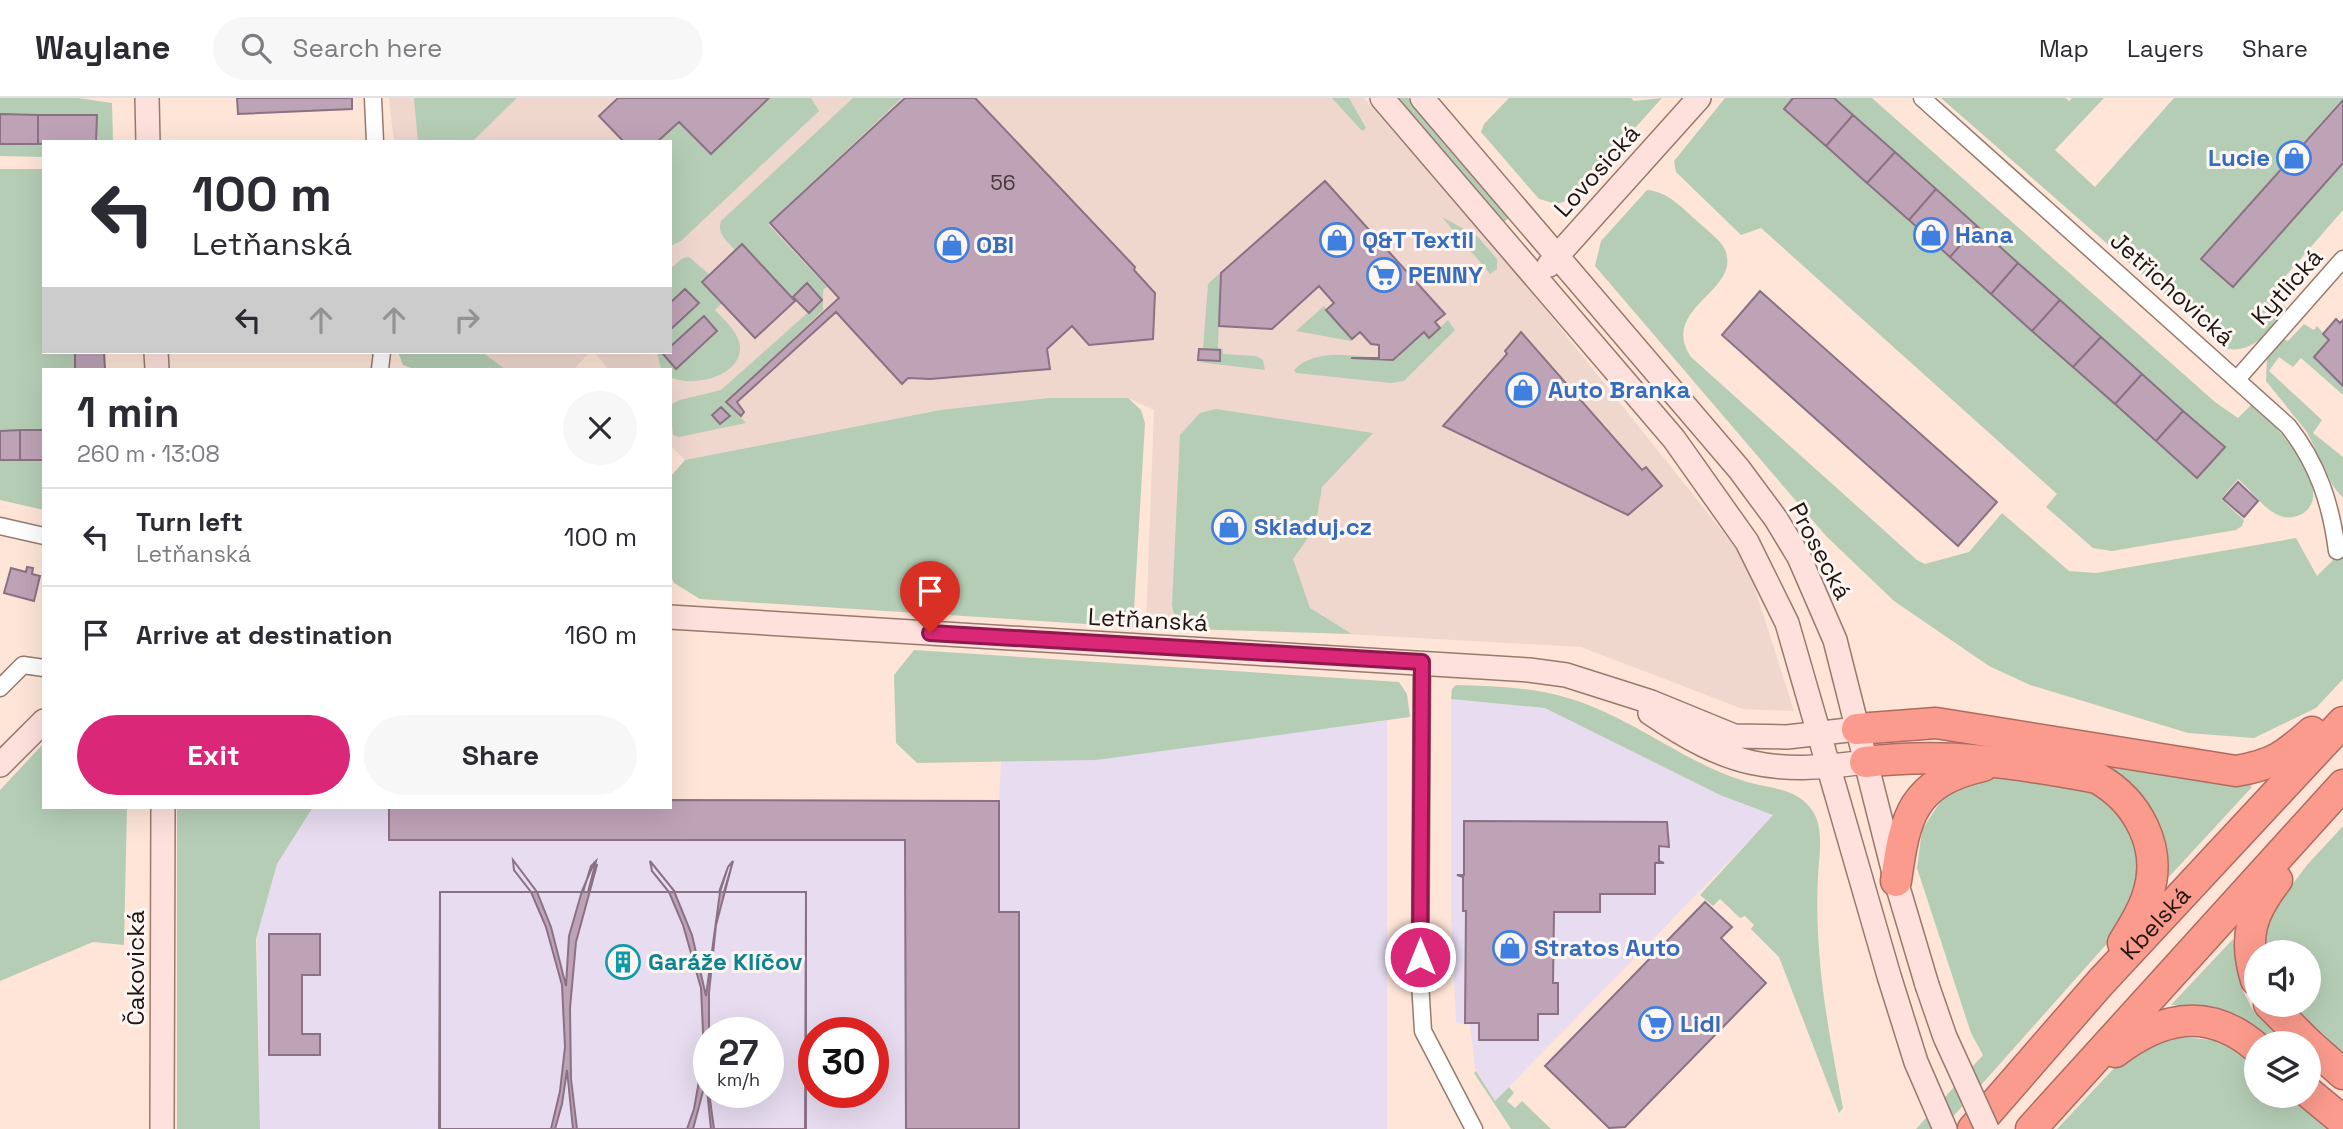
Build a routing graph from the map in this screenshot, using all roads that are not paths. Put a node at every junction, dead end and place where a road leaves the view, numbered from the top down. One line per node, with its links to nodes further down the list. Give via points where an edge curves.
1 (147, 98): 7 (main road)
2 (373, 98): 8 (street)
3 (1382, 98): 11 (main road)
4 (1422, 98): 9 (main road, Prosecká)
5 (1699, 98): 9 (main road, Lovosická)
6 (1922, 98): 12 (street, Jetřichovická)
7 (148, 140)
8 (375, 140)
9 (1557, 255): 11 (main road, Lovosická); 24 (main road, Prosecká, via 1776,519 1799,557 1835,640)
10 (2343, 259): 12 (street, Kytlická)
11 (1536, 280): 25 (main road, via 1674,439 1747,541 1787,623)
12 (2238, 378): 15 (street, Jetřichovická, via 2304,446 2326,495)
13 (0, 526): 14 (street)
14 (42, 536)
15 (2337, 551)
16 (672, 617): 17 (main road, Letňanská)
17 (1422, 662): 20 (main road, Letňanská, via 1566,675); 45 (street, via 1423,1031)
18 (42, 668): 19 (street, via 23,665)
19 (0, 688)
20 (1619, 692): 25 (main road, Letňanská, via 1734,736); 29 (main road, Letňanská, via 1693,742 1726,754 1761,766)
21 (2343, 703): 24 (highway, via 2284,757 2266,766 2236,771 1936,723)
22 (2343, 722): 35 (highway, Kbelská)
23 (42, 723): 28 (main road)
24 (1857, 729): 25 (main road, Letňanská); 27 (main road, Prosecká)
25 (1820, 734): 29 (main road)
26 (2004, 761): 27 (highway, via 1912,757); 33 (highway, via 1937,782 1917,803 1903,829); 35 (highway, via 2097,778 2126,800 2146,832 2152,852 2148,895)
27 (1865, 762): 29 (main road, Letňanská); 33 (main road, Prosecká)
28 (0, 765)
29 (1829, 767): 46 (main road, via 1916,1062)
30 (2343, 785): 41 (highway, Kbelská)
31 (2343, 793): 34 (highway, via 2255,911)
32 (163, 809): 44 (main road, Čakovická)
33 (1896, 881): 48 (main road, Prosecká, bridge, via 1945,1037)
34 (2250, 940)
35 (2101, 983): 47 (highway, Kbelská)
36 (2282, 1017): 37 (highway)
37 (2296, 1031)
38 (2244, 1037): 41 (highway, via 2220,1025 2181,1021 2154,1027)
39 (2321, 1055): 40 (highway)
40 (2343, 1074)
41 (2067, 1088): 49 (highway, Kbelská)
42 (2321, 1102): 43 (highway)
43 (2343, 1121)
44 (162, 1129)
45 (1474, 1129)
46 (1945, 1129)
47 (1973, 1129)
48 (1986, 1129)
49 (2031, 1129)

